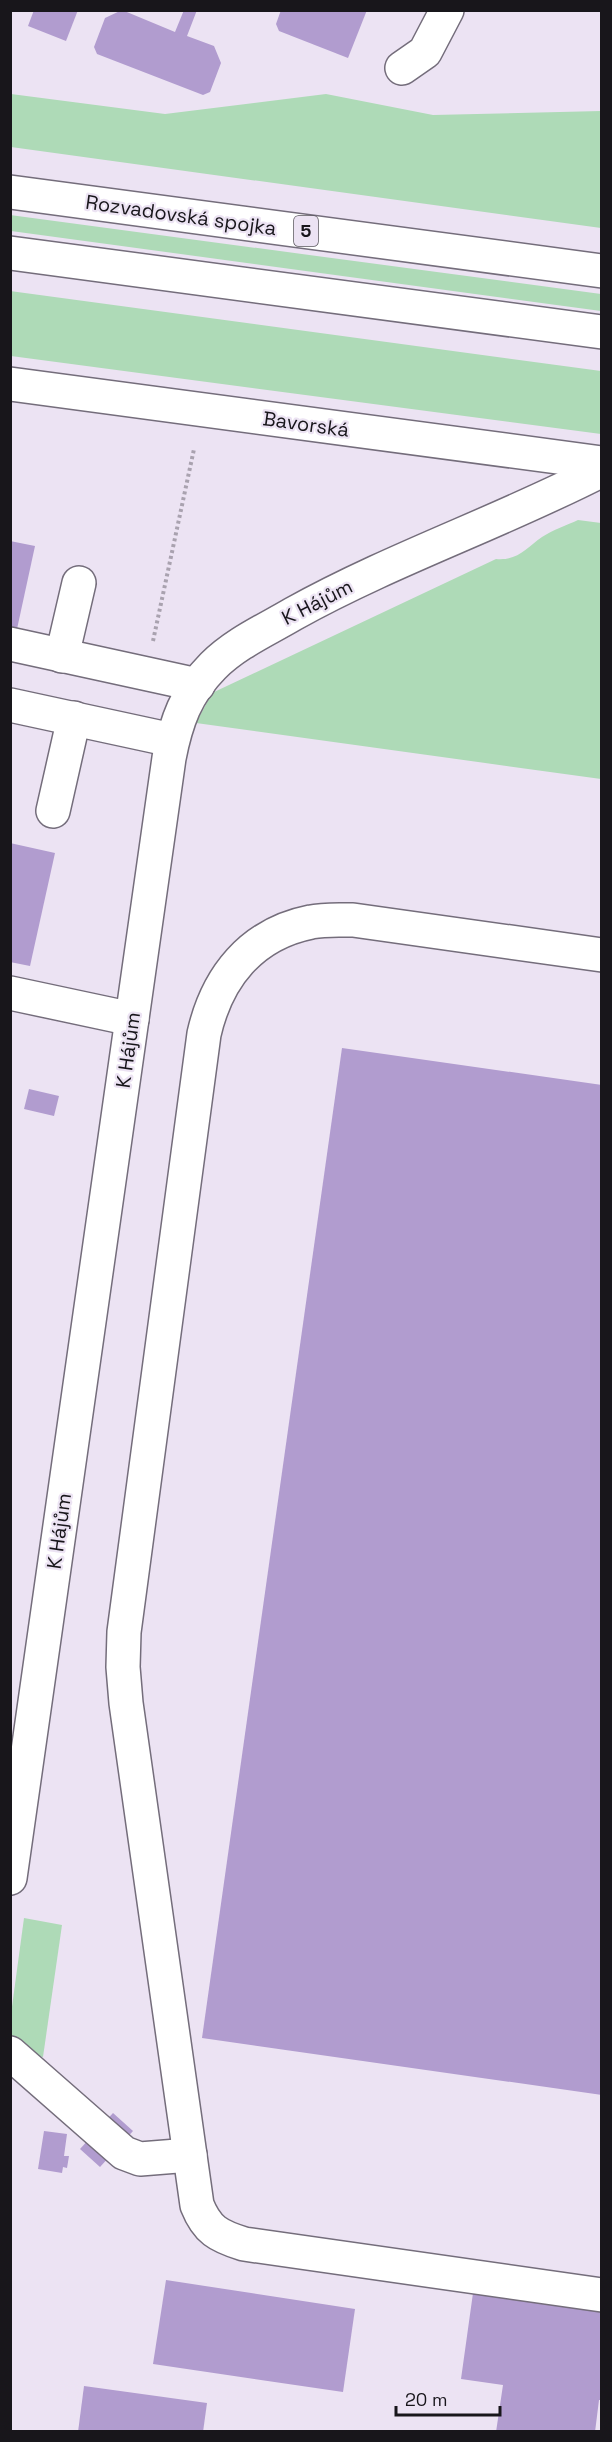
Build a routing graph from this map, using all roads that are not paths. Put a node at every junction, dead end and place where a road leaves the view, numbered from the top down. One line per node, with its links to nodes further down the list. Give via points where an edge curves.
1 (447, 10): 2 (main road, via 425,52)
2 (402, 68)
3 (10, 192): 5 (main road, Rozvadovská spojka / 5)
4 (10, 253): 6 (main road)
5 (602, 271)
6 (602, 332)
7 (10, 384): 8 (main road, Bavorská)
8 (602, 463)
9 (602, 470): 13 (main road, K Hájům, via 329,594 244,642 212,667)
10 (79, 583): 12 (main road)
11 (10, 644): 12 (main road)
12 (62, 656): 13 (main road)
13 (198, 685): 16 (main road, K Hájům, via 178,718)
14 (10, 705): 15 (main road)
15 (74, 718): 16 (main road); 17 (main road)
16 (172, 740): 20 (main road, K Hájům)
17 (53, 811)
18 (602, 955): 23 (main road, via 353,920 312,922 280,932 256,947 234,967 216,993 209,1012 124,1632 123,1667)
19 (10, 993): 20 (main road)
20 (132, 1019): 21 (main road, K Hájům)
21 (10, 1878)
22 (10, 2053): 23 (main road, via 124,2152 140,2159)
23 (190, 2155): 24 (main road, via 197,2205 203,2219 212,2230 243,2244)
24 (602, 2295)

